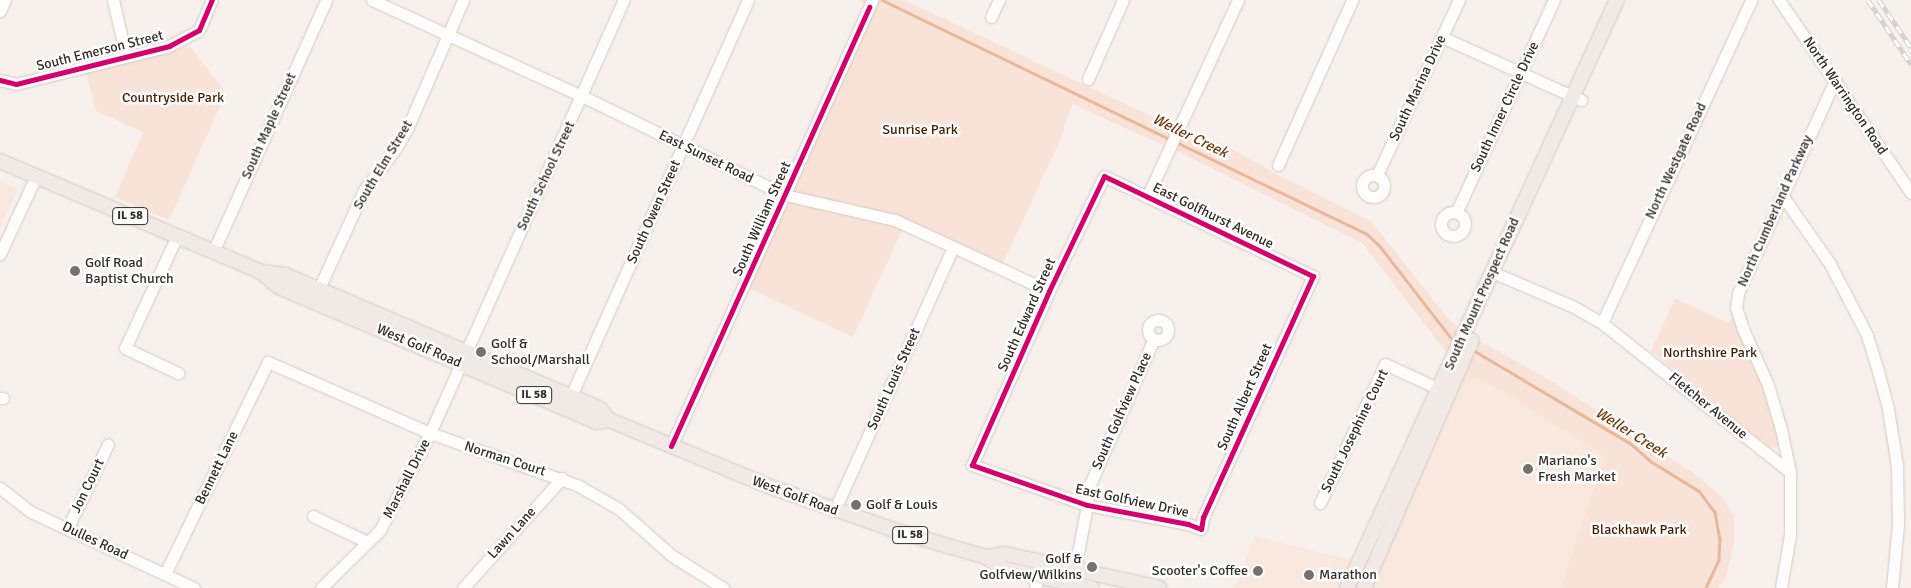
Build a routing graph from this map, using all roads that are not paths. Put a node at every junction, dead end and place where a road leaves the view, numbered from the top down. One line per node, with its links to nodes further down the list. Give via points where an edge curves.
1 (5, 0): 20 (street)
2 (114, 0): 24 (street)
3 (212, 0): 24 (street, South Emerson Street, via 199,30 169,46)
4 (326, 0): 44 (street, South Maple Street)
5 (372, 0): 22 (street, East Sunset Road)
6 (463, 0): 22 (street, South Elm Street)
7 (624, 0): 29 (street, South School Street)
8 (748, 0): 31 (street, South Owen Street)
9 (999, 0): 21 (street)
10 (1123, 0): 26 (street)
11 (1238, 0): 40 (street)
12 (1352, 0): 33 (street)
13 (1459, 0): 23 (street, South Marina Drive)
14 (1554, 0): 25 (street, South Inner Circle Drive)
15 (1616, 0): 30 (main road, South Mount Prospect Road)
16 (1627, 0): 30 (main road, South Mount Prospect Road)
17 (1751, 0): 50 (street, North Westgate Road)
18 (1779, 0): 28 (street, North Warrington Road)
19 (870, 3): 38 (street, South William Street)
20 (0, 11)
21 (991, 17)
22 (448, 35): 29 (street, East Sunset Road); 49 (street, South Elm Street, via 407,129 364,190)
23 (1442, 37): 25 (street); 34 (street, South Marina Drive)
24 (126, 56): 27 (street, South Emerson Street, via 16,84)
25 (1521, 73): 30 (street); 41 (street, South Inner Circle Drive)
26 (1088, 79)
27 (0, 80)
28 (1835, 80): 37 (street, North Warrington Road); 39 (street, North Cumberland Parkway)
29 (582, 96): 31 (street, East Sunset Road); 52 (street, South School Street)
30 (1577, 98): 46 (main road, South Mount Prospect Road)
31 (684, 146): 38 (street, East Sunset Road); 56 (street, South Owen Street)
32 (0, 161): 35 (main road, West Golf Road / IL 58)
33 (1278, 165)
34 (1377, 175)
35 (36, 176): 42 (main road, West Golf Road / IL 58); 45 (street)
36 (1104, 176): 40 (street, East Golfhurst Avenue); 48 (street, South Edward Street)
37 (1911, 193)
38 (785, 195): 43 (street, East Sunset Road, via 894,220); 60 (street, South William Street)
39 (1782, 195): 62 (street, North Cumberland Parkway, via 1738,293 1736,308 1773,399); 84 (street, via 1830,264 1867,335 1888,409 1897,475 1898,524)
40 (1147, 197): 47 (street, East Golfhurst Avenue)
41 (1456, 213)
42 (177, 236): 44 (main road, West Golf Road / IL 58); 54 (street, via 125,348)
43 (953, 248): 48 (street, East Sunset Road); 67 (street, South Louis Street)
44 (212, 252): 49 (main road, West Golf Road / IL 58, via 261,272 285,275)
45 (0, 254)
46 (1497, 274): 50 (street, Fletcher Avenue, via 1574,307); 55 (main road, South Mount Prospect Road)
47 (1313, 276): 70 (street, South Albert Street, via 1203,517)
48 (1049, 291): 61 (street, South Edward Street)
49 (316, 295): 52 (main road, West Golf Road / IL 58)
50 (1602, 323): 62 (street, Fletcher Avenue)
51 (1154, 339): 66 (street, South Golfview Place, via 1088,489)
52 (462, 358): 56 (main road, West Golf Road / IL 58); 57 (main road, West Golf Road / IL 58, via 597,422); 58 (street, Marshall Drive)
53 (268, 362): 58 (street, Norman Court); 72 (street, Bennett Lane)
54 (178, 374)
55 (1444, 391): 65 (street, South Josephine Court, via 1385,364); 81 (main road, South Mount Prospect Road); 82 (main road, South Mount Prospect Road)
56 (571, 396): 57 (main road, West Golf Road / IL 58, via 600,408)
57 (609, 420): 60 (main road, West Golf Road / IL 58)
58 (430, 433): 63 (street, Norman Court); 71 (street, Marshall Drive, via 380,530)
59 (108, 444): 69 (street, Jon Court)
60 (671, 446): 67 (main road, West Golf Road / IL 58)
61 (972, 465): 66 (street, East Golfview Drive)
62 (1790, 472): 83 (street, North Cumberland Parkway, via 1790,535)
63 (562, 478): 77 (street, Lawn Lane); 78 (street, Norman Court, via 619,509 671,556)
64 (0, 488): 69 (street, Dulles Road, via 31,512)
65 (1320, 503)
66 (1087, 505): 70 (street, East Golfview Drive); 74 (street, South Golfview Place)
67 (834, 511): 73 (main road, West Golf Road / IL 58, via 986,557 1005,554)
68 (313, 516): 71 (street)
69 (67, 529): 72 (street, Dulles Road)
70 (1201, 529)
71 (367, 542): 76 (street, Marshall Drive)
72 (165, 574): 75 (street, Dulles Road)
73 (1039, 576): 74 (main road, West Golf Road / IL 58)
74 (1074, 577): 79 (main road, West Golf Road / IL 58); 80 (main road, West Golf Road / IL 58)
75 (194, 588)
76 (322, 588)
77 (463, 588)
78 (723, 588)
79 (1092, 588)
80 (1159, 588)
81 (1347, 588)
82 (1364, 588)
83 (1781, 588)
84 (1892, 588)

